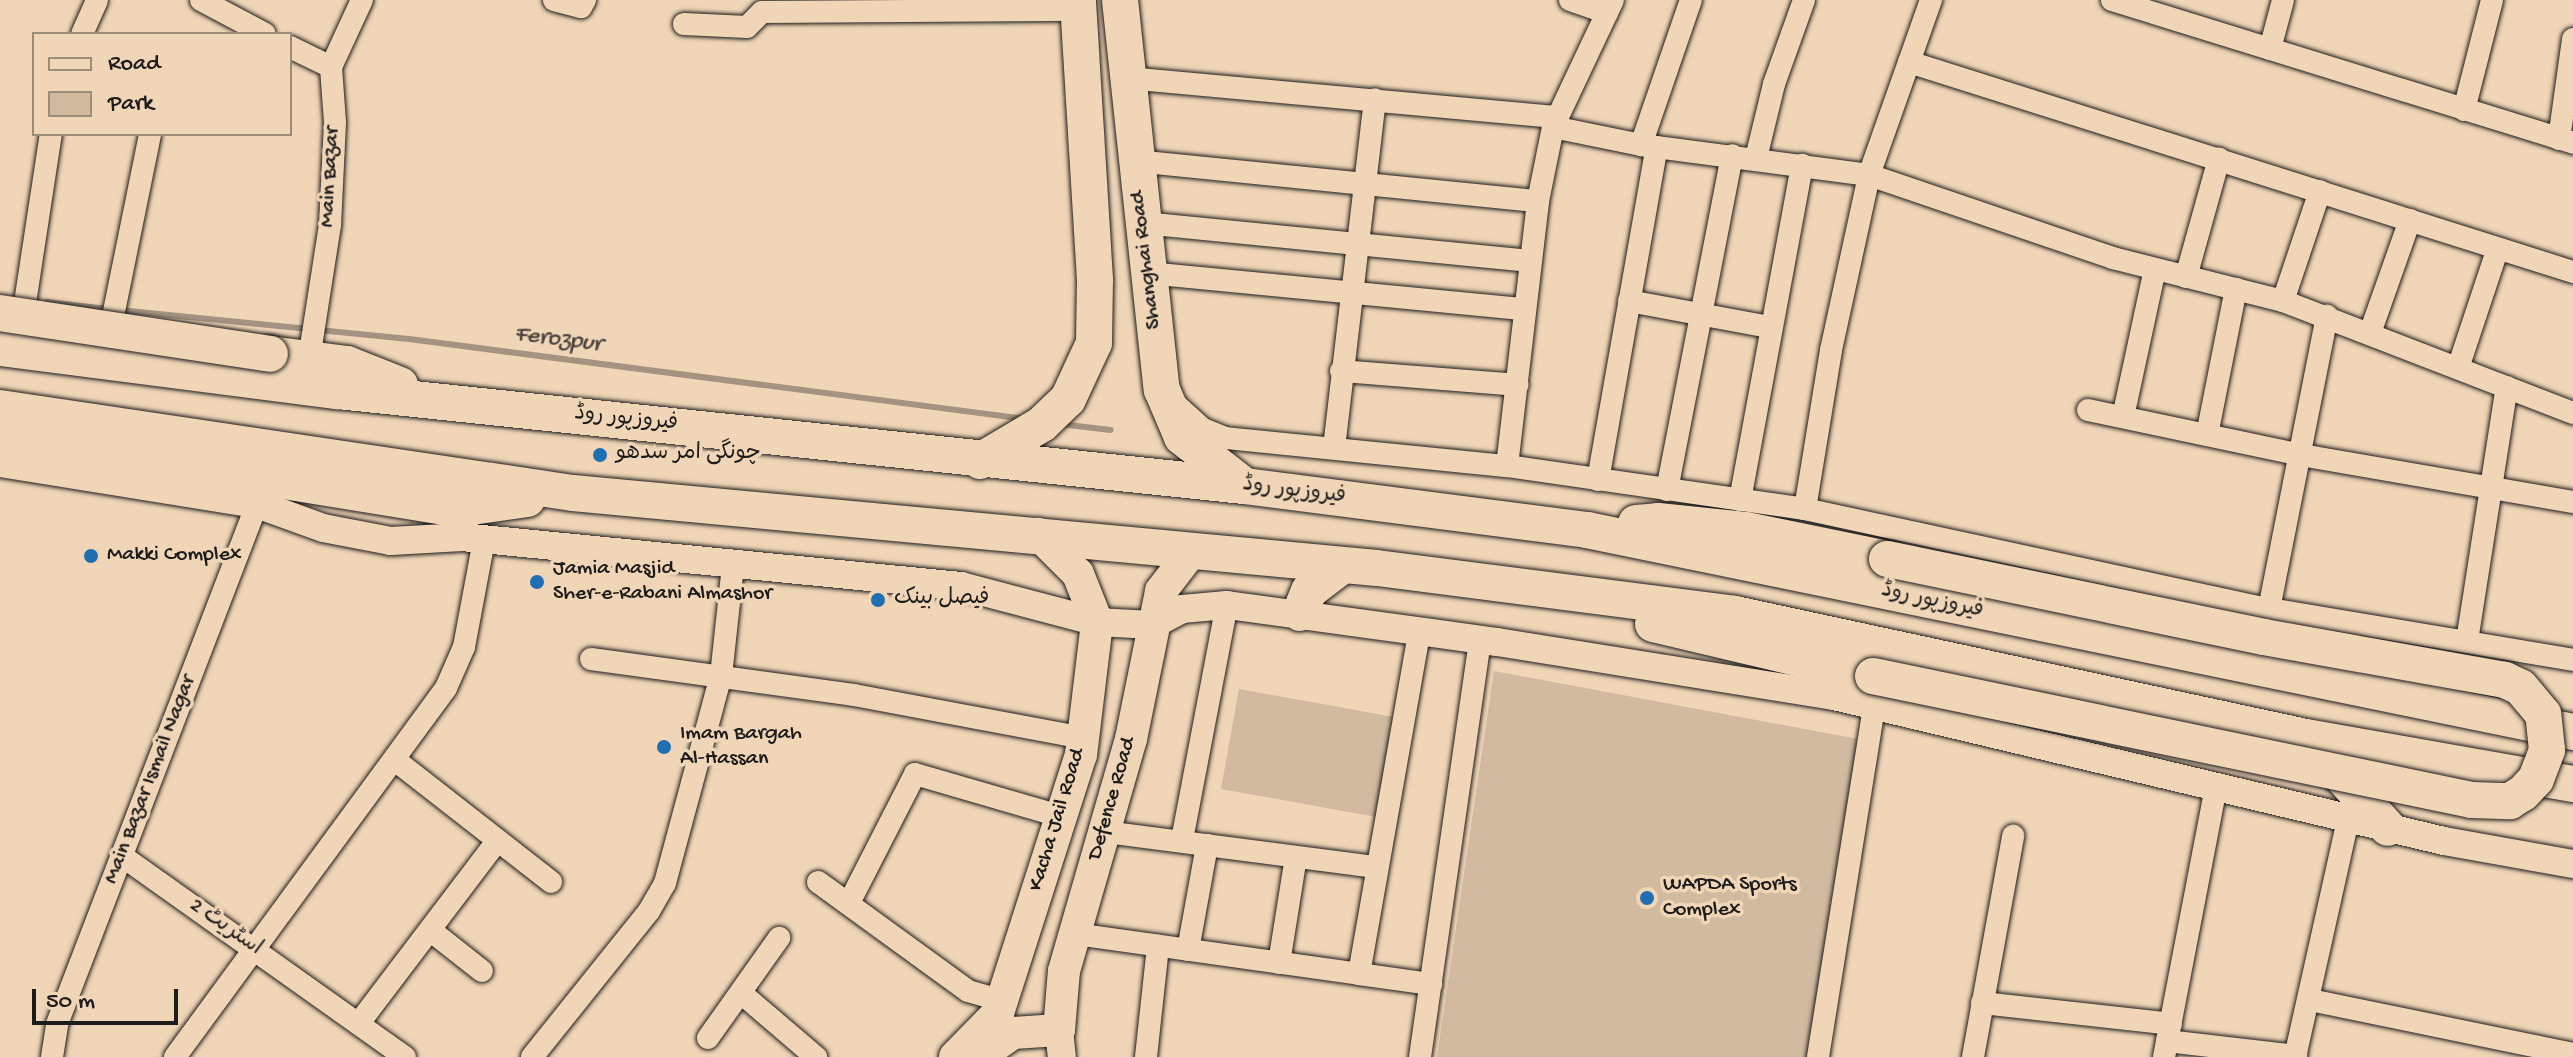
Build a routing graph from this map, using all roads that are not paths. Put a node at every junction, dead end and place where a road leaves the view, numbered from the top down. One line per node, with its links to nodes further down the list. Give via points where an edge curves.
1 (97, 0): 18 (street)
2 (201, 0): 19 (street)
3 (362, 0): 24 (street, Main Bazar)
4 (554, 0): 5 (street, via 581,7)
5 (585, 0)
6 (1120, 0): 25 (main road, Shanghai Road)
7 (1570, 0): 16 (street)
8 (1691, 0): 32 (street)
9 (1804, 0): 34 (street, via 1774,84)
10 (1931, 0): 23 (street)
11 (2112, 0): 22 (street)
12 (2283, 0): 22 (street)
13 (2492, 0): 27 (street)
14 (1078, 5): 15 (street); 78 (main road, via 1094,343 1068,399 1042,424)
15 (786, 6): 17 (street, via 762,12 747,27)
16 (1610, 7): 28 (street)
17 (684, 24)
18 (83, 32)
19 (261, 32)
20 (2573, 39): 31 (street)
21 (292, 48): 24 (street)
22 (2270, 49): 27 (street)
23 (1909, 62): 35 (street); 38 (street)
24 (331, 67): 62 (street, Main Bazar, via 335,122 330,225)
25 (1127, 78): 26 (street); 36 (main road, Shanghai Road)
26 (1375, 99): 28 (street); 39 (street)
27 (2464, 110): 31 (street)
28 (1554, 122): 32 (street); 41 (street)
29 (51, 136): 61 (street)
30 (150, 136): 63 (street)
31 (2566, 141)
32 (1649, 146): 33 (street); 53 (street)
33 (1732, 155): 34 (street); 57 (street)
34 (1756, 158): 37 (street)
35 (2219, 159): 40 (street); 50 (street)
36 (1135, 161): 39 (street); 43 (main road, Shanghai Road)
37 (1802, 165): 38 (street); 59 (street)
38 (1869, 175): 47 (street); 89 (street, via 1831,350)
39 (1365, 185): 41 (street); 44 (street)
40 (2320, 191): 42 (street); 54 (street)
41 (1538, 201): 46 (street)
42 (2410, 220): 45 (street); 60 (street)
43 (1143, 223): 44 (street); 49 (main road, Shanghai Road)
44 (1360, 244): 46 (street); 52 (street)
45 (2498, 248): 48 (street); 64 (street)
46 (1530, 261): 55 (street)
47 (2155, 269): 50 (street); 73 (street)
48 (2573, 272)
49 (1148, 273): 52 (street); 68 (main road, Shanghai Road)
50 (2186, 277): 51 (street)
51 (2236, 289): 54 (street); 75 (street)
52 (1354, 292): 55 (street); 65 (street)
53 (1629, 301): 57 (street); 81 (street)
54 (2283, 301): 58 (street)
55 (1524, 309): 66 (street)
56 (0, 313): 62 (main road, bridge)
57 (1701, 313): 59 (street); 84 (street)
58 (2327, 316): 60 (street); 77 (street)
59 (1769, 327): 86 (street)
60 (2370, 333): 64 (street)
61 (10, 349): 63 (main road, فیروزپور روڈ)
62 (309, 359): 69 (main road, via 347,364)
63 (105, 360): 69 (main road, فیروزپور روڈ)
64 (2458, 368): 67 (street)
65 (1341, 371): 66 (street); 76 (street)
66 (1517, 385): 80 (street)
67 (2507, 387): 72 (street); 83 (street)
68 (1162, 390): 76 (street, via 1203,429 1225,438); 82 (main road, Shanghai Road, via 1182,437)
69 (443, 402): 78 (main road, فیروزپور روڈ)
70 (0, 408): 85 (main road)
71 (2088, 410): 73 (street)
72 (2573, 413)
73 (2123, 417): 75 (street)
74 (0, 435): 85 (main road, via 458,509)
75 (2207, 435): 77 (street)
76 (1334, 448): 80 (street)
77 (2301, 455): 83 (street); 98 (street)
78 (980, 461): 82 (main road, فیروزپور روڈ)
79 (0, 463): 88 (street)
80 (1507, 466): 81 (street)
81 (1598, 480): 84 (street)
82 (1244, 486): 90 (main road, فیروزپور روڈ)
83 (2492, 487): 87 (street); 104 (street)
84 (1667, 490): 86 (street)
85 (573, 493): 91 (main road)
86 (1740, 500): 89 (street)
87 (2573, 502)
88 (257, 504): 92 (street, via 323,528 391,541); 123 (street, Main Bazar Ismail Nagar)
89 (1805, 509): 98 (street)
90 (1587, 530): 108 (main road, bridge, via 1658,521 1746,530 2264,637 2505,680 2520,687 2543,714 2547,750 2536,779 2523,793 2510,801 2472,800); 109 (main road, فیروزپور روڈ)
91 (1038, 534): 93 (main road); 100 (main road, Kacha Jail Road, via 1078,574)
92 (484, 540): 94 (street); 112 (street, via 464,647 446,688)
93 (1192, 551): 95 (main road); 101 (main road, Defence Road, via 1168,576)
94 (733, 565): 100 (street, via 961,586); 107 (street)
95 (1342, 566): 96 (main road); 99 (main road, via 1309,591)
96 (1571, 592): 108 (main road, via 1597,610); 110 (main road, via 1735,614)
97 (1227, 605): 99 (street); 101 (street, via 1182,609); 120 (street)
98 (2269, 609): 104 (street)
99 (1300, 613): 102 (street)
100 (1097, 622): 101 (street); 111 (main road, Kacha Jail Road)
101 (1152, 625): 118 (main road, Defence Road, via 1144,685)
102 (1419, 632): 103 (street); 126 (street)
103 (1480, 640): 108 (street); 139 (street)
104 (2467, 641): 106 (street)
105 (591, 659): 107 (street)
106 (2573, 660)
107 (721, 676): 111 (street); 153 (street, via 665,883 649,911)
108 (1873, 691): 114 (street); 158 (street)
109 (2573, 732)
110 (2306, 737): 113 (main road); 117 (main road)
111 (1083, 738): 115 (main road, Kacha Jail Road)
112 (395, 760): 121 (street); 134 (street)
113 (2573, 784)
114 (2216, 787): 116 (street); 146 (street)
115 (1060, 816): 129 (street, via 915,774); 144 (main road, Kacha Jail Road)
116 (2348, 819): 117 (street); 141 (street)
117 (2388, 828): 125 (street)
118 (1106, 832): 120 (street); 131 (main road, Defence Road)
119 (2013, 836): 142 (street)
120 (1182, 840): 122 (street)
121 (497, 841): 127 (street); 130 (street)
122 (1207, 845): 124 (street); 135 (street)
123 (122, 856): 134 (street, اسٹریٹ 2); 150 (street, Main Bazar Ismail Nagar, via 57,1024)
124 (1296, 857): 126 (street); 136 (street)
125 (2573, 864)
126 (1377, 867): 138 (street)
127 (551, 882)
128 (818, 882): 129 (street)
129 (849, 903): 144 (street, via 968,991)
130 (430, 930): 137 (street); 143 (street)
131 (1075, 934): 133 (street); 147 (main road, Defence Road, via 1064,971)
132 (779, 938): 140 (street)
133 (1158, 946): 135 (street); 156 (street)
134 (252, 947): 143 (street, اسٹریٹ 2); 151 (street)
135 (1188, 950): 136 (street)
136 (1279, 963): 138 (street)
137 (482, 971)
138 (1359, 974): 139 (street)
139 (1431, 984): 157 (street)
140 (741, 993): 145 (street); 154 (street)
141 (2310, 1000): 148 (street); 149 (street)
142 (1982, 1003): 146 (street); 159 (street)
143 (359, 1023): 152 (street, اسٹریٹ 2)
144 (997, 1033): 147 (main road, via 1024,1031); 155 (main road, Kacha Jail Road)
145 (708, 1038)
146 (2168, 1041): 149 (street)
147 (1060, 1044)
148 (2573, 1054)
149 (2296, 1056)
150 (52, 1057)
151 (175, 1057)
152 (405, 1057)
153 (532, 1057)
154 (816, 1057)
155 (955, 1057)
156 (1146, 1057)
157 (1420, 1057)
158 (1818, 1057)
159 (1973, 1057)

